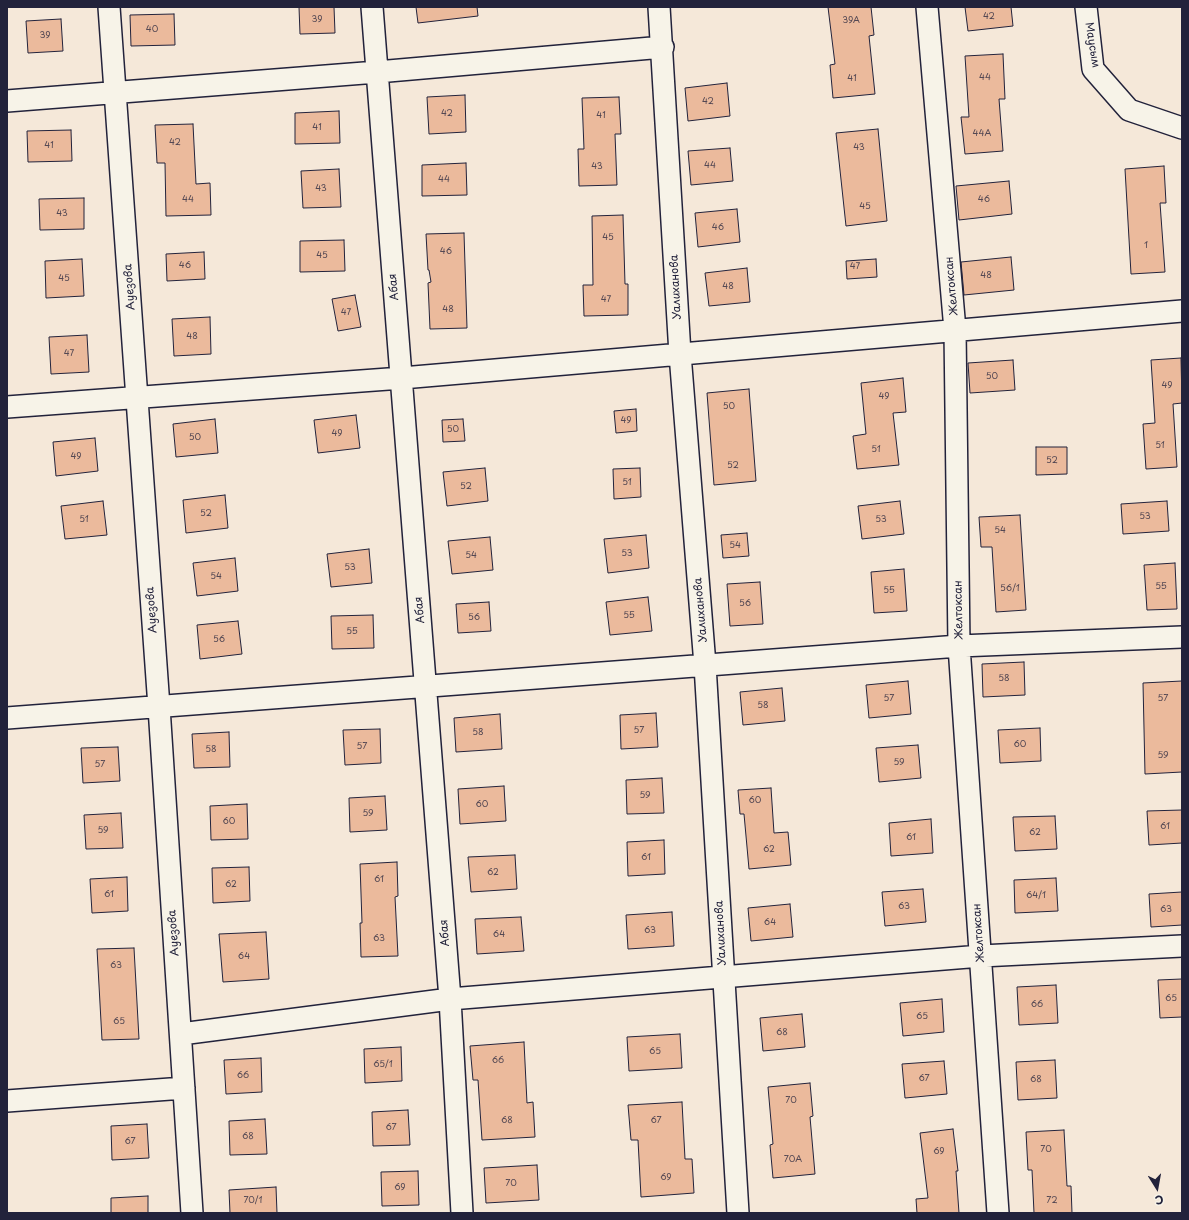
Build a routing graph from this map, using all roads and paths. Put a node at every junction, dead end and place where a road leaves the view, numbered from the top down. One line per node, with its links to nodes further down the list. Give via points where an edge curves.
1 (109, 7): 8 (street, Ауезова)
2 (372, 7): 7 (street, Абая)
3 (659, 7): 6 (street, Уалиханова)
4 (927, 7): 12 (street, Желтоксан)
5 (1086, 7): 10 (street, Маусым, via 1093,69 1129,110)
6 (663, 47): 7 (street); 13 (street, Уалиханова)
7 (377, 72): 8 (street); 14 (street, Абая)
8 (116, 92): 9 (street); 15 (street, Ауезова)
9 (7, 101)
10 (1182, 128)
11 (1182, 310): 12 (street)
12 (956, 330): 13 (street); 18 (street, Желтоксан)
13 (680, 354): 14 (street); 19 (street, Уалиханова)
14 (402, 378): 15 (street); 20 (street, Абая)
15 (137, 397): 16 (street); 21 (street, Ауезова)
16 (7, 407)
17 (1182, 637): 18 (street)
18 (959, 646): 19 (street); 24 (street, Желтоксан)
19 (705, 666): 20 (street); 25 (street, Уалиханова)
20 (426, 688): 21 (street); 26 (street, Абая)
21 (159, 707): 22 (street); 27 (street, Ауезова)
22 (7, 718)
23 (1182, 946): 24 (street)
24 (980, 956): 25 (street); 33 (street, Желтоксан)
25 (724, 978): 26 (street); 32 (street, Уалиханова)
26 (450, 999): 27 (street); 31 (street, Абая)
27 (181, 1034): 28 (street, Ауезова)
28 (184, 1088): 29 (street); 30 (street, Ауезова)
29 (7, 1101)
30 (192, 1213)
31 (462, 1213)
32 (738, 1213)
33 (998, 1213)

